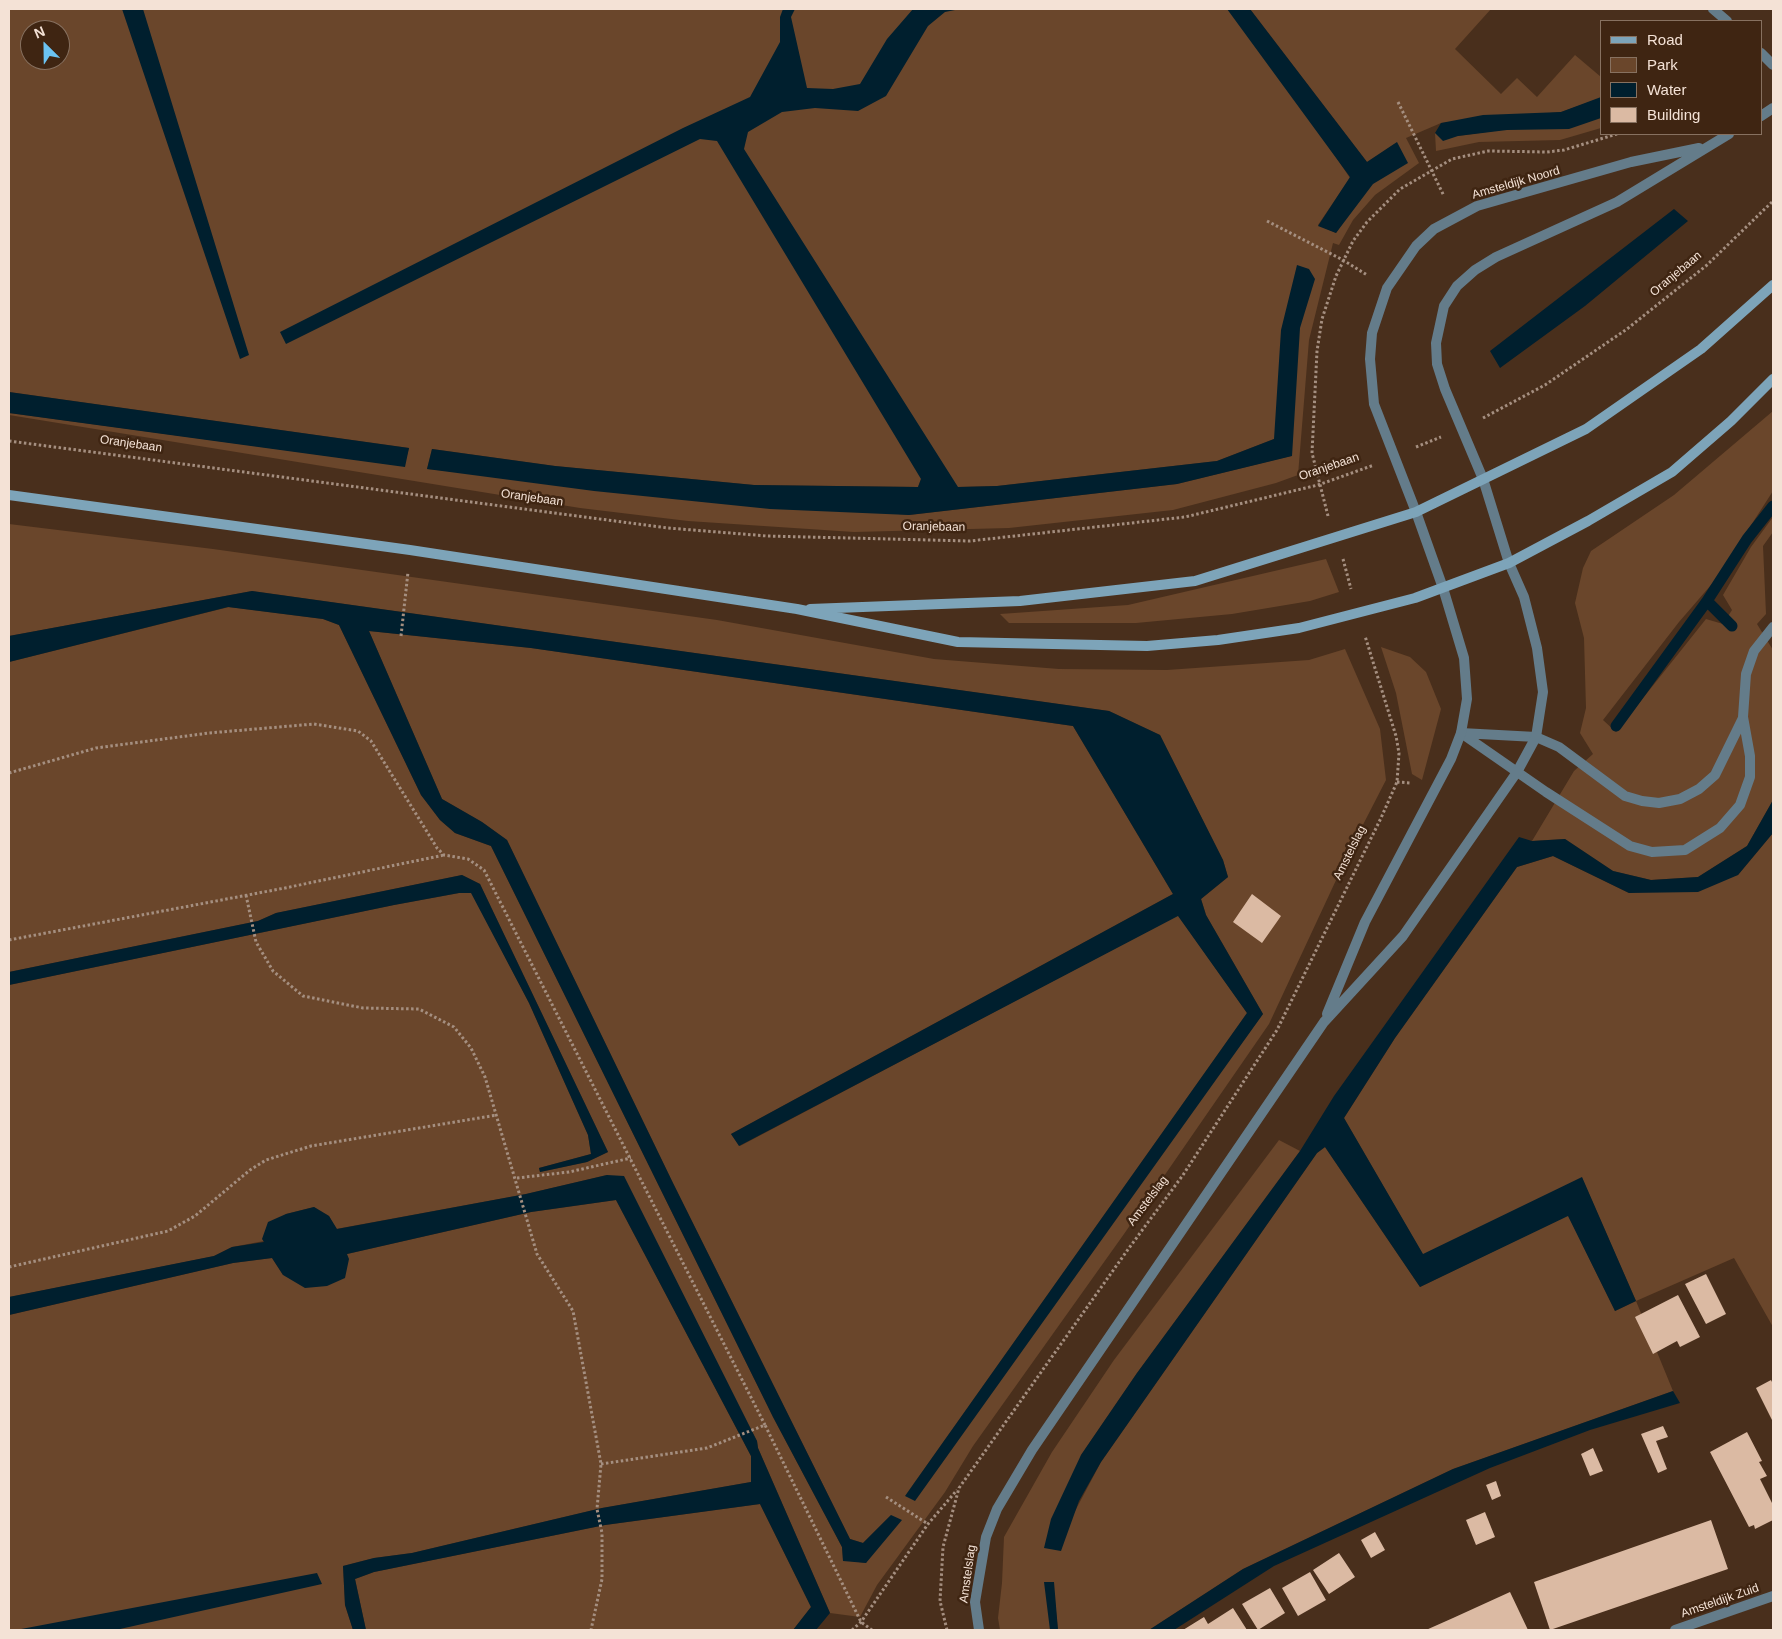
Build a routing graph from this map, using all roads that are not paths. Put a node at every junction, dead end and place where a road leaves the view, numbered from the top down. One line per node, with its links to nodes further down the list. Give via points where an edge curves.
1 (1714, 9): 2 (street)
2 (1726, 20)
3 (1762, 55): 4 (street)
4 (1773, 65)
5 (1773, 108): 6 (street)
6 (1762, 115)
7 (1727, 135): 8 (street, Amsteldijk Noord)
8 (1706, 146): 11 (street, Amsteldijk Noord, via 1617,202 1496,257 1457,286 1444,306 1436,343 1438,364 1445,389); 13 (street, Amsteldijk Noord, via 1631,162 1477,206 1434,229 1416,246 1387,288 1372,333 1371,386 1374,404)
9 (1773, 285): 11 (main road, via 1701,349 1586,429)
10 (1773, 379): 14 (main road, via 1672,472)
11 (1483, 479): 13 (main road); 14 (street, Amsteldijk Noord)
12 (9, 495): 16 (main road, via 410,550)
13 (1416, 512): 15 (street, Amsteldijk Noord); 16 (main road, via 1195,581 1020,601)
14 (1509, 563): 15 (main road); 20 (street, Amstelslag, via 1524,596 1537,648 1543,692)
15 (1443, 588): 16 (main road, via 1299,628 1147,646 958,642); 19 (street, Amstelslag, via 1464,658 1467,699)
16 (797, 609)
17 (1773, 627): 18 (street, via 1754,650 1746,674)
18 (1743, 717): 20 (street, via 1715,775 1700,789 1680,799 1659,803 1625,796 1559,747); 21 (street, via 1750,777 1740,805 1720,828 1685,850 1652,852 1630,846)
19 (1461, 733): 20 (street); 21 (street); 22 (street, Amstelslag, via 1451,759 1365,922)
20 (1536, 737): 21 (street, Amstelslag)
21 (1517, 772): 22 (street, Amstelslag, via 1403,936)
22 (1324, 1022): 24 (street, Amstelslag, via 1032,1450 998,1509 986,1537 979,1570 975,1602)
23 (1773, 1596): 25 (street, Amsteldijk Zuid)
24 (979, 1630)
25 (1675, 1630)

